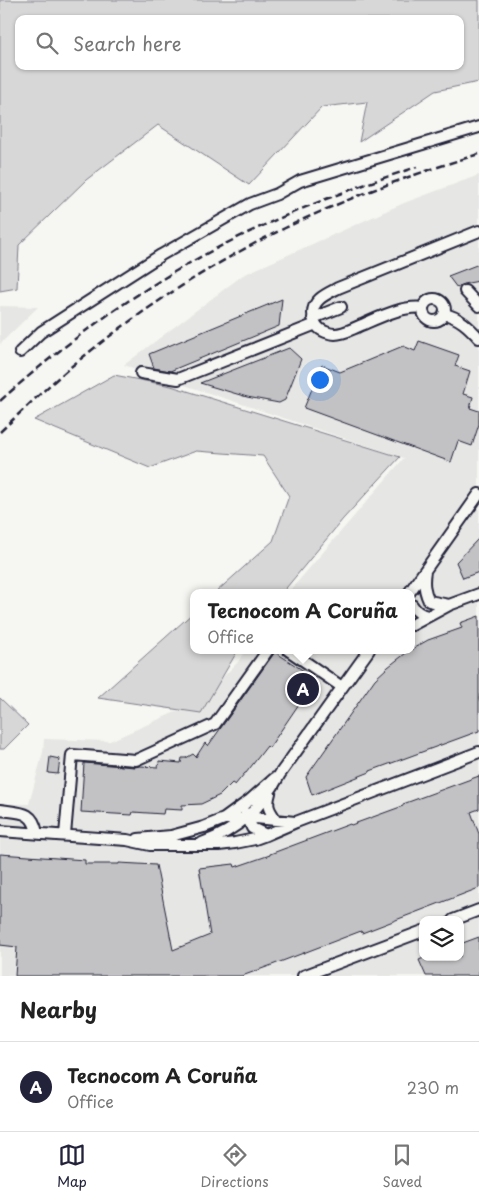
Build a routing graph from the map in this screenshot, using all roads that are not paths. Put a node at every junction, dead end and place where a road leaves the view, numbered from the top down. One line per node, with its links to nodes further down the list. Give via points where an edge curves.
1 (479, 127): 10 (street, via 300,181 250,204 161,255 41,332)
2 (479, 232): 8 (street, via 338,288 320,298 313,307)
3 (466, 291): 4 (street)
4 (479, 306)
5 (342, 307): 8 (street)
6 (423, 308): 7 (street, via 427,319 432,321); 7 (street, via 426,303 437,300 445,309); 8 (street, via 392,313 335,334 318,328)
7 (444, 314): 9 (street, via 461,320)
8 (314, 321): 11 (street, via 178,379)
9 (479, 338)
10 (20, 352)
11 (141, 373)
12 (479, 494): 13 (street)
13 (425, 571): 14 (street); 17 (street, via 423,582)
14 (413, 589)
15 (479, 594): 18 (street)
16 (415, 597): 17 (street)
17 (429, 601): 18 (street)
18 (449, 605): 20 (street)
19 (415, 610): 20 (street)
20 (428, 616): 21 (street)
21 (415, 622)
22 (265, 654): 38 (street, via 215,724 136,760 72,755)
23 (294, 654): 25 (street)
24 (366, 654): 25 (street)
25 (342, 687): 27 (street)
26 (479, 752): 34 (street)
27 (280, 774): 28 (street); 29 (street)
28 (271, 790): 31 (street); 33 (street, via 269,810)
29 (250, 800): 31 (street); 32 (street)
30 (0, 810): 36 (street, via 29,816)
31 (247, 818): 32 (street); 33 (street); 37 (street, via 252,828); 40 (street, via 227,832)
32 (224, 819): 39 (street, via 171,836)
33 (276, 820): 34 (street)
34 (296, 822): 37 (street)
35 (0, 831): 36 (street)
36 (37, 833): 38 (street)
37 (266, 835): 40 (street, via 235,843)
38 (65, 836): 39 (street)
39 (127, 840): 40 (street, via 150,845)
40 (197, 845)
41 (479, 910): 42 (street)
42 (463, 916)
43 (419, 932): 44 (street)
44 (303, 976)

